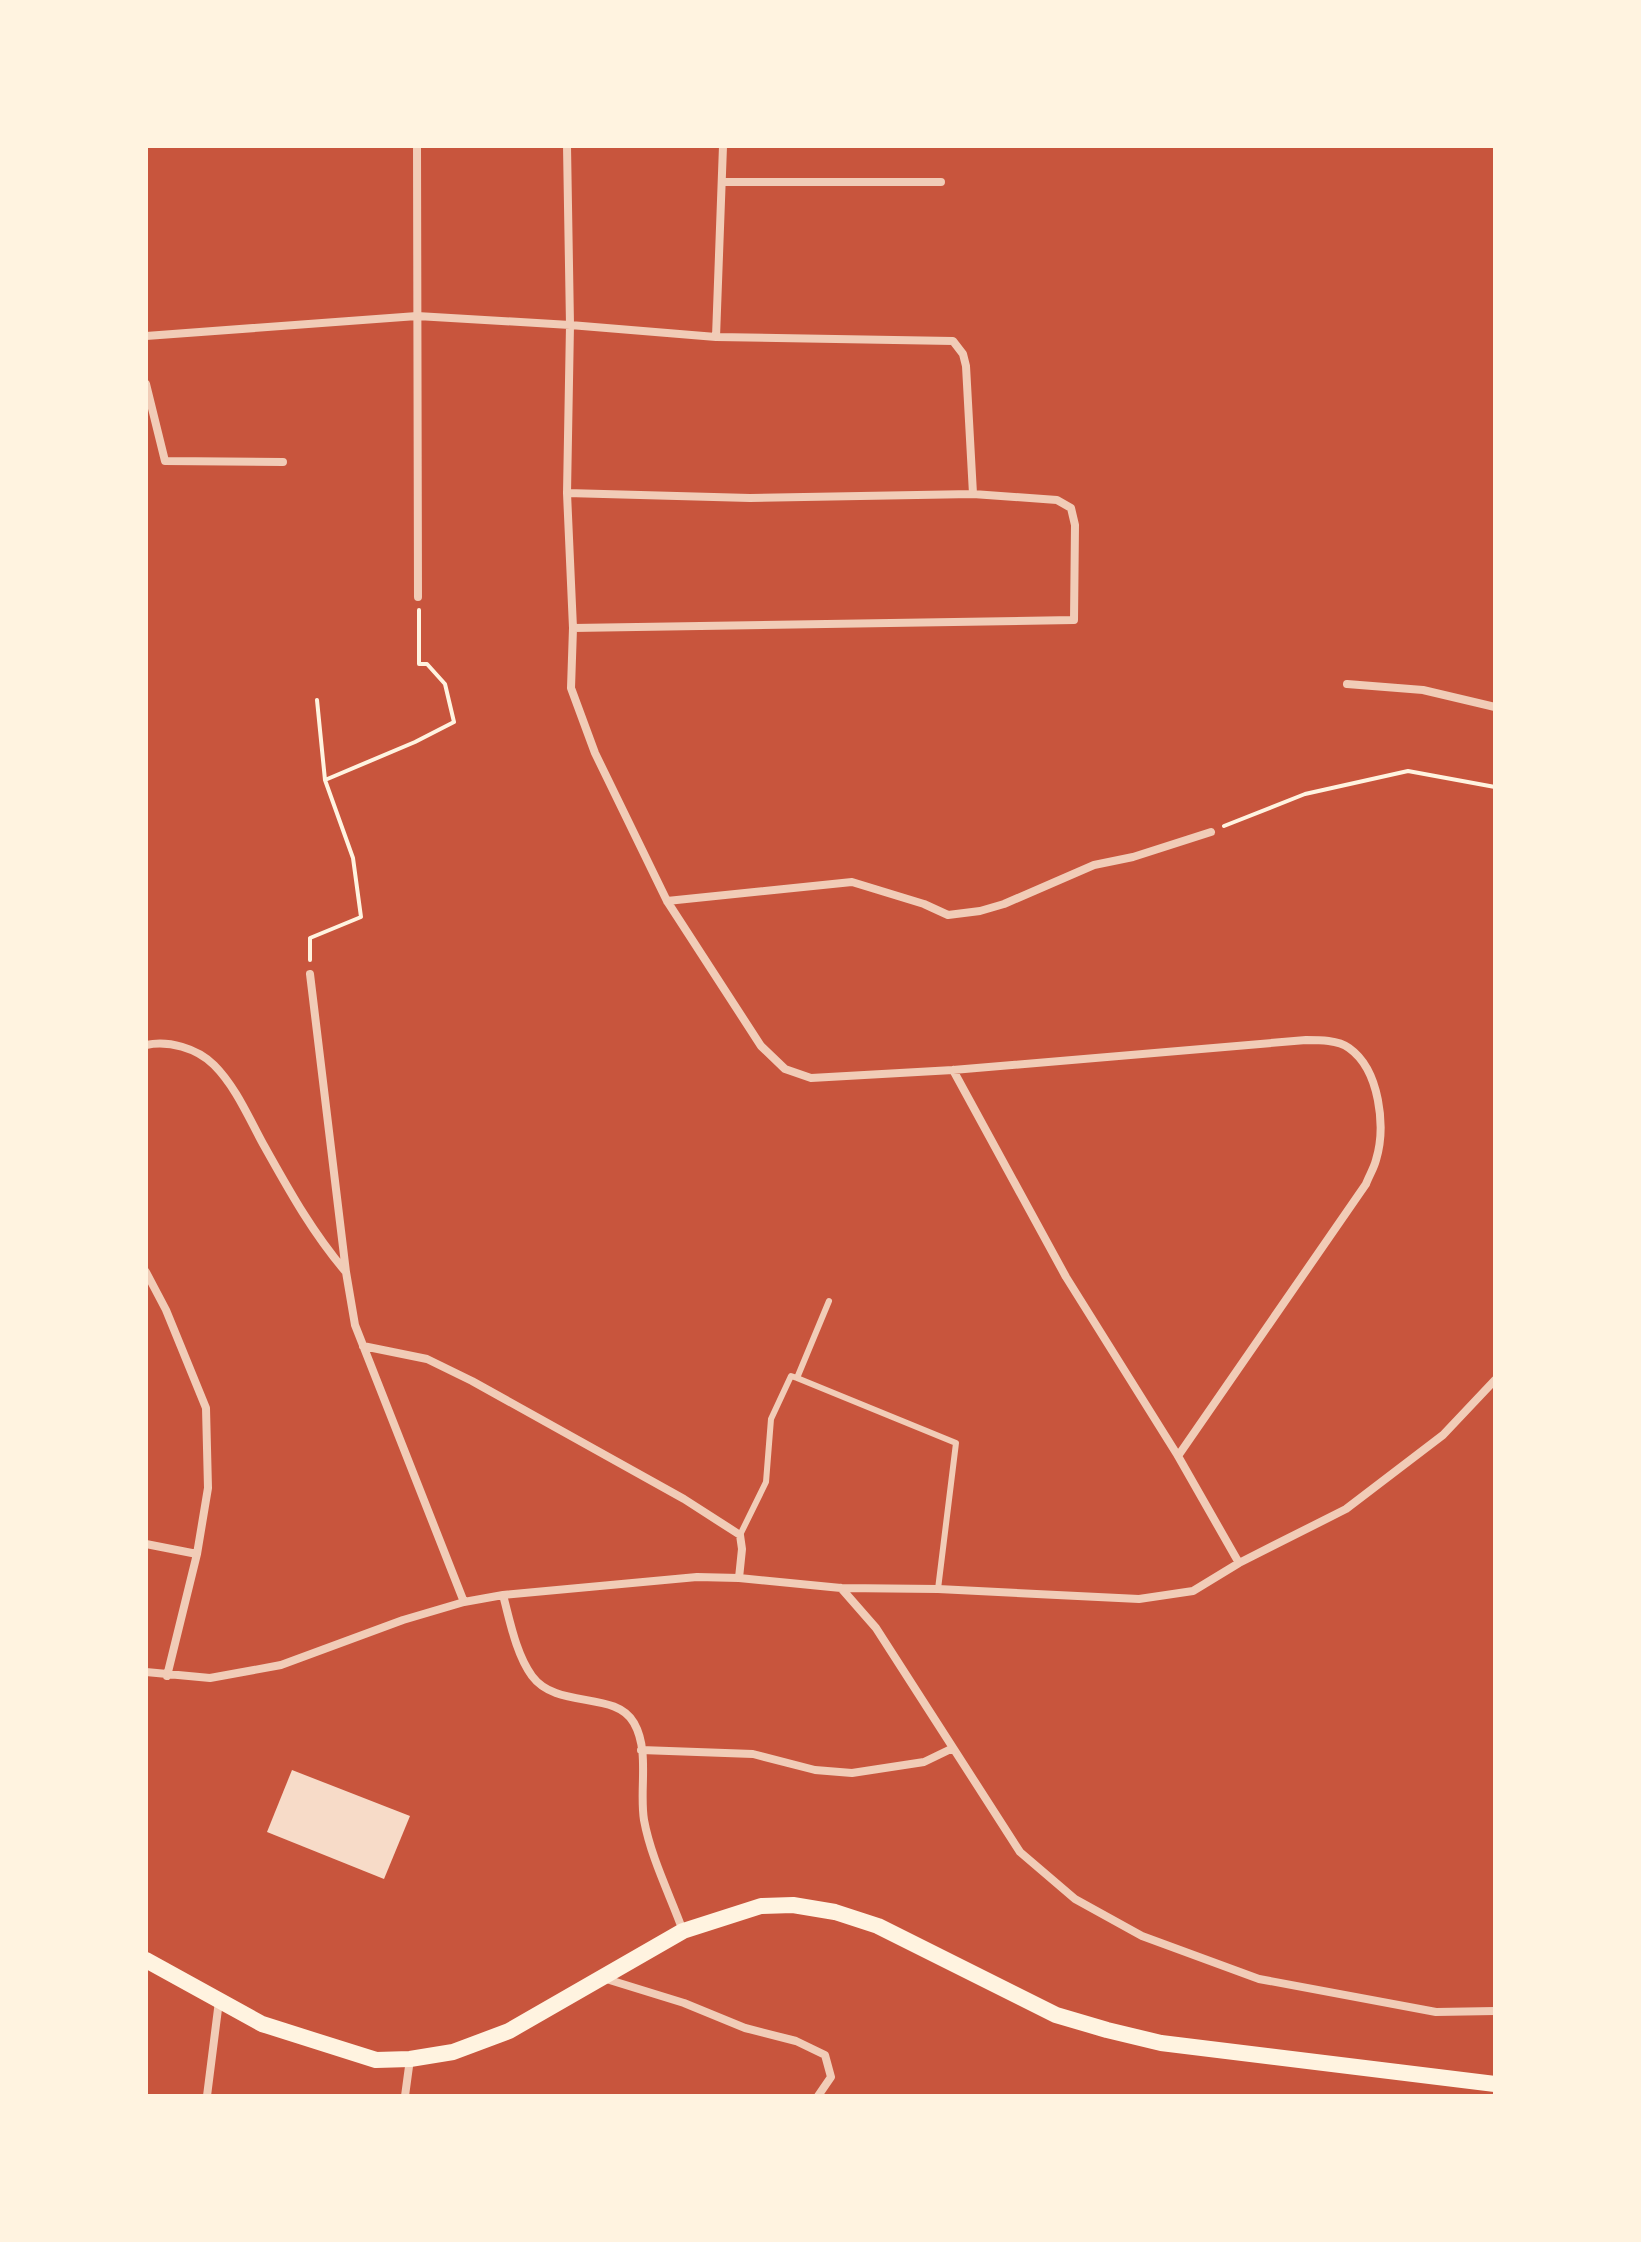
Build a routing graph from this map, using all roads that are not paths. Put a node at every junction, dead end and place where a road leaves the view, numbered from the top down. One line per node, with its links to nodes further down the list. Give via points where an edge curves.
1 (417, 146): 6 (street)
2 (567, 146): 7 (street)
3 (723, 146): 4 (street)
4 (722, 182): 5 (street); 9 (street)
5 (941, 182)
6 (417, 316): 7 (street); 8 (street); 14 (street)
7 (570, 325): 9 (street); 12 (street)
8 (146, 336)
9 (716, 337): 13 (street, via 953,341 966,366)
10 (146, 384): 11 (street, via 165,461)
11 (283, 462)
12 (567, 493): 13 (street, via 750,498); 15 (street)
13 (973, 494): 15 (street, via 1057,500 1071,508 1074,620)
14 (418, 597)
15 (573, 628): 19 (street, via 571,688 595,753)
16 (1347, 684): 17 (street, via 1423,690)
17 (1495, 707)
18 (1211, 832): 19 (street, via 1094,865 980,911 948,915 852,882)
19 (667, 901): 22 (street, via 761,1046 785,1069 811,1078)
20 (310, 974): 24 (street)
21 (146, 1045): 24 (street, via 161,1041 212,1063 231,1087 309,1226)
22 (953, 1070): 29 (street, via 1066,1277); 29 (street, via 1306,1040 1347,1046 1362,1060 1372,1078 1381,1126 1377,1159 1366,1184)
23 (146, 1272): 32 (street, via 206,1408 208,1488)
24 (346, 1272): 26 (street)
25 (829, 1301): 27 (lane)
26 (363, 1346): 30 (street, via 427,1359 472,1381); 38 (street)
27 (797, 1378): 30 (lane, via 791,1376 771,1419 766,1482); 36 (lane, via 956,1443)
28 (1495, 1380): 33 (street, via 1443,1435 1346,1509)
29 (1178, 1456): 33 (street)
30 (740, 1535): 34 (street)
31 (146, 1544): 32 (street)
32 (197, 1554): 40 (street)
33 (1239, 1563): 36 (street, via 1193,1591 1139,1599)
34 (739, 1578): 35 (street); 37 (street, via 697,1577)
35 (841, 1588): 36 (street); 41 (street, via 876,1628)
36 (938, 1589)
37 (503, 1595): 38 (street); 42 (street, via 531,1675 547,1691 626,1712 635,1723)
38 (464, 1602): 40 (street, via 281,1665 210,1678)
39 (146, 1672): 40 (street)
40 (167, 1676)
41 (953, 1748): 42 (street, via 924,1762 852,1773 815,1770 753,1754); 47 (street, via 1020,1852 1075,1899 1142,1936 1259,1979 1436,2012)
42 (641, 1750): 43 (street, via 644,1818)
43 (683, 1931): 45 (main road); 49 (main road, via 761,1906 815,1907 878,1926 1034,2005 1107,2030 1161,2043)
44 (146, 1960): 46 (main road)
45 (602, 1978): 48 (main road, via 484,2042); 52 (street, via 825,2055 831,2077)
46 (219, 2000): 48 (main road, via 262,2024 305,2039 376,2060); 50 (street)
47 (1495, 2011)
48 (410, 2059): 51 (street)
49 (1495, 2084)
50 (207, 2096)
51 (405, 2096)
52 (818, 2096)

